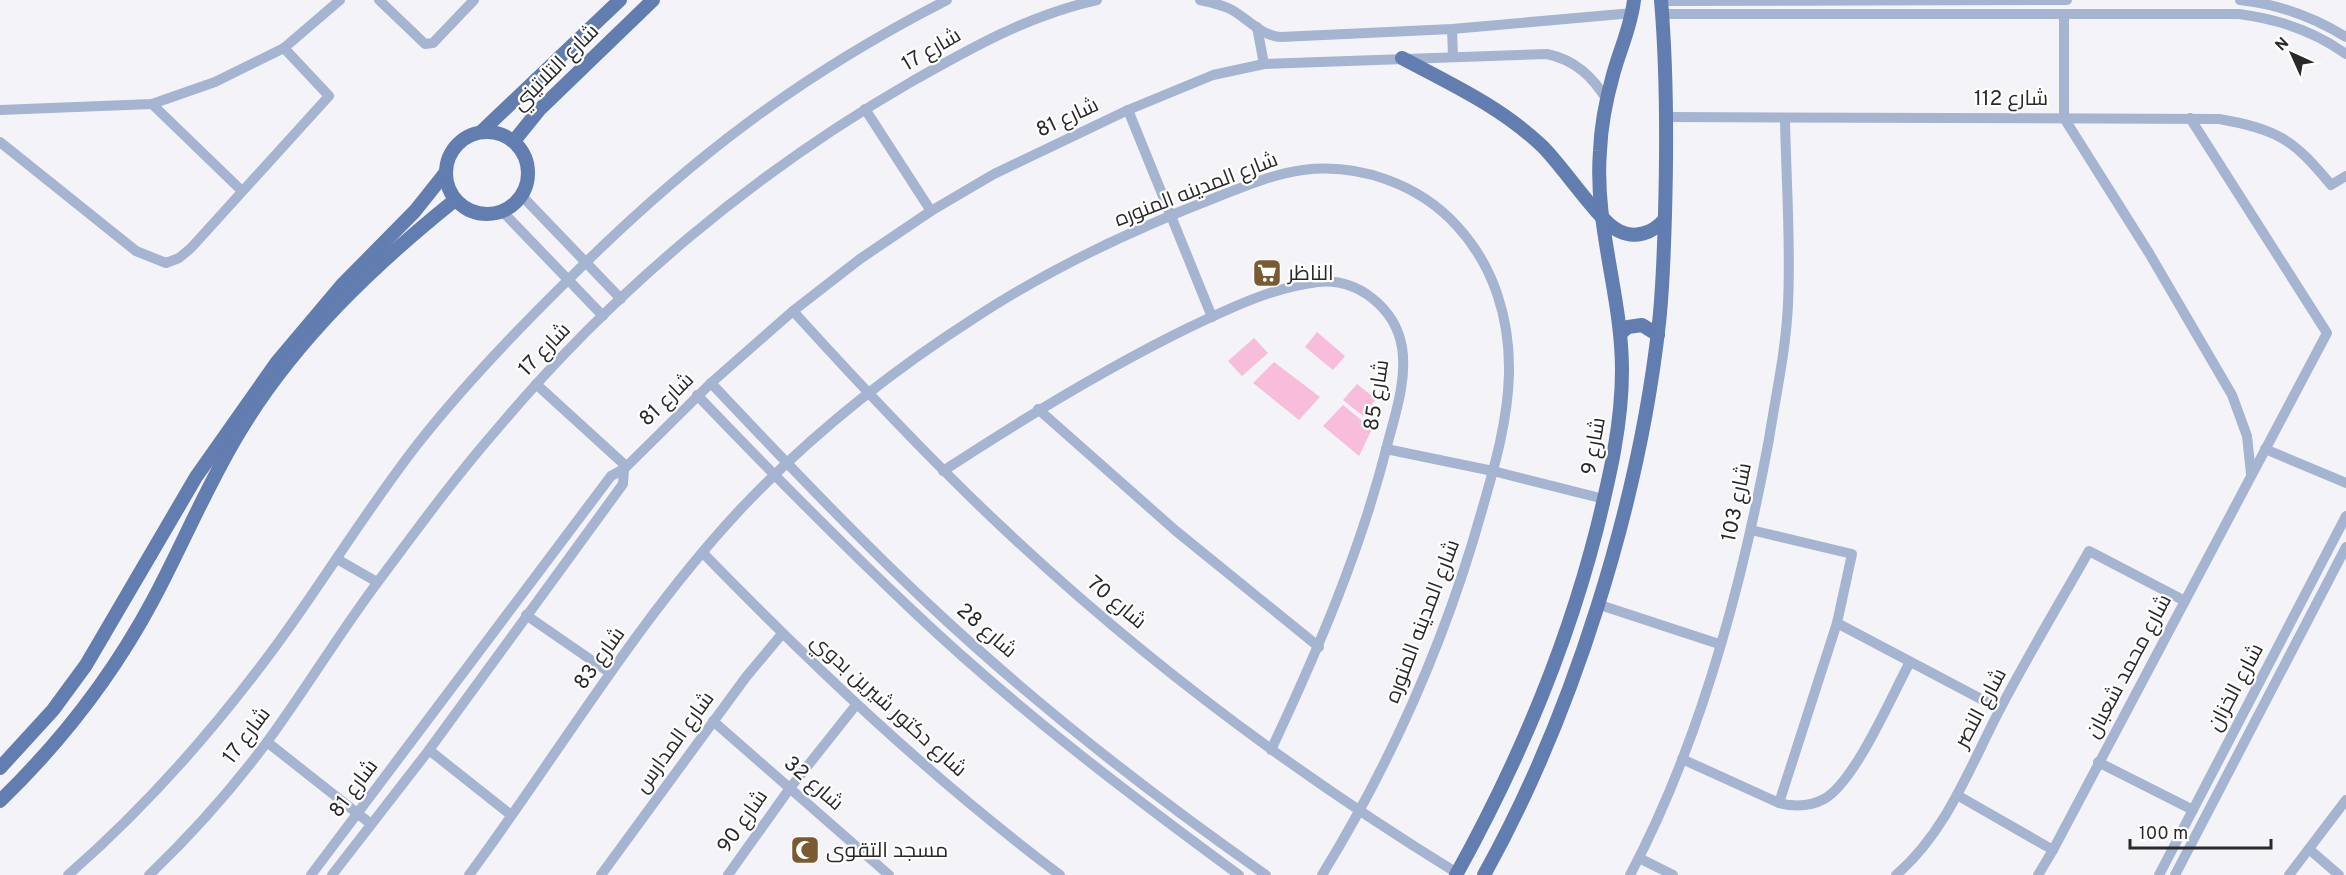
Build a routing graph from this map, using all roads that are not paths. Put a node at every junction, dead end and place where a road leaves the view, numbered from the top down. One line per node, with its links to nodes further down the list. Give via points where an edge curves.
1 (340, 0): 19 (street)
2 (379, 0): 3 (street, via 425,44 433,43)
3 (474, 0)
4 (620, 0): 33 (main road, شارع التلاتيني)
5 (653, 0): 34 (main road, شارع التلاتيني, via 539,110)
6 (947, 0): 46 (street, via 856,49 759,112 668,183)
7 (1097, 0): 26 (street, شارع 17, via 1049,12 1003,31)
8 (1200, 0): 16 (street, via 1228,8)
9 (1998, 0): 10 (street); 12 (street); 14 (street)
10 (2067, 0)
11 (2240, 0): 18 (street, via 2303,15)
12 (1662, 5): 14 (street); 29 (main road, شارع 9)
13 (1633, 6): 17 (street); 24 (main road, شارع 9)
14 (1998, 14): 15 (street)
15 (2064, 14): 20 (street, via 2254,16 2298,28); 31 (street)
16 (1257, 27): 17 (street, via 1272,37 1289,38); 23 (street)
17 (1452, 29): 21 (street)
18 (2346, 37)
19 (284, 48): 25 (street, via 215,82); 38 (street, via 329,96)
20 (2346, 54)
21 (1453, 56): 22 (street, شارع 81); 24 (street, شارع 81, via 1557,56 1582,69)
22 (1402, 58): 23 (street, شارع 81); 43 (main road, via 1474,96 1519,126 1557,161)
23 (1264, 64): 28 (street, شارع 81, via 1213,75)
24 (1607, 100): 43 (main road, شارع 9, via 1599,154)
25 (152, 104): 27 (street); 38 (street)
26 (865, 109): 42 (street); 48 (street, شارع 17, via 761,179)
27 (0, 110)
28 (1128, 110): 42 (street, شارع 81, via 994,174); 44 (street)
29 (1668, 117): 30 (street, شارع 112); 45 (main road, شارع 9)
30 (1785, 118): 31 (street, شارع 112); 70 (street, شارع 103, via 1788,303 1783,358)
31 (2064, 118): 32 (street, شارع 112); 65 (street, via 2232,395 2247,436)
32 (2190, 118): 37 (street, شارع 112, via 2258,126 2305,153 2331,185); 60 (street, via 2327,333)
33 (482, 131): 34 (main road, via 499,133); 36 (main road, via 456,145)
34 (514, 141): 39 (main road, via 524,152 529,167)
35 (0, 142): 38 (street, via 136,251 166,263 191,248)
36 (446, 172): 40 (main road, via 448,187); 98 (main road, via 277,362 196,477 86,665 53,710)
37 (2346, 176)
38 (242, 191)
39 (522, 196): 41 (main road); 46 (street)
40 (456, 200): 41 (main road, via 477,213); 102 (main road, via 369,274 279,374 240,430 154,599 122,653 67,729)
41 (502, 211): 47 (street)
42 (931, 211): 49 (street, شارع 81)
43 (1601, 214): 45 (main road, via 1614,228 1631,234 1650,232); 52 (main road, شارع 9)
44 (1170, 215): 51 (street); 56 (street, شارع المدينه المنوره, via 1013,294 939,341); 64 (street, شارع المدينه المنوره, via 1258,181 1304,170 1373,175 1426,200 1475,247 1502,309 1509,376)
45 (1664, 220): 53 (main road, شارع 9)
46 (584, 263): 47 (street); 48 (street)
47 (567, 280): 50 (street); 73 (street, via 453,400 387,485)
48 (621, 299): 50 (street, شارع 17)
49 (793, 311): 54 (street, شارع 81); 56 (street, شارع 70)
50 (603, 316): 55 (street, شارع 17)
51 (1212, 317): 58 (street, شارع 85, via 1124,360); 59 (street, شارع 85, via 1274,293 1318,282 1343,284 1366,294 1390,316 1402,347 1402,381)
52 (1621, 333): 53 (main road, via 1637,325 1647,326); 68 (main road, شارع 9, via 1619,423)
53 (1658, 335): 77 (main road, شارع 9, via 1639,455)
54 (711, 383): 57 (street, شارع 81); 61 (street, شارع 28)
55 (536, 384): 62 (street); 74 (street, شارع 17)
56 (869, 394): 61 (street, شارع المدينه المنوره); 63 (street, شارع 70)
57 (697, 395): 62 (street, شارع 81); 66 (street, شارع 28)
58 (1038, 409): 63 (street, شارع 85); 85 (street, via 1176,531)
59 (1386, 449): 64 (street); 85 (street, شارع 85, via 1356,550)
60 (2265, 449): 65 (street); 67 (street)
61 (787, 464): 66 (street, شارع المدينه المنوره); 75 (street, شارع 28)
62 (625, 467): 79 (street, شارع 81, via 623,484); 87 (street, شارع 81, via 606,482)
63 (943, 471): 95 (street, شارع 70, via 1078,595)
64 (1493, 471): 68 (street); 105 (street, شارع المدينه المنوره, via 1443,630)
65 (2251, 474): 76 (street, شارع محمد شعبان)
66 (775, 476): 72 (street, شارع 83); 78 (street, شارع 28)
67 (2346, 483)
68 (1604, 499): 112 (main road, شارع 9, via 1574,610 1538,708)
69 (2346, 516): 80 (street, شارع الخزان)
70 (1751, 530): 82 (street, via 1852,554); 84 (street, شارع 103)
71 (2346, 547): 81 (street, شارع الخزان)
72 (703, 553): 83 (street, شارع دكتور شيرين بدوي); 88 (street, شارع 83)
73 (337, 559): 74 (street); 113 (street, via 275,647 186,759)
74 (377, 582): 93 (street, شارع 17)
75 (923, 599): 78 (street); 123 (street, شارع 28, via 1103,753)
76 (2185, 601): 91 (street, شارع النصر, via 2089,551); 97 (street, شارع محمد شعبان)
77 (1597, 604): 84 (street); 125 (main road, شارع 9, via 1541,755)
78 (912, 610): 122 (street, شارع 28, via 1095,766)
79 (526, 615): 88 (street); 89 (street, شارع 81)
80 (2294, 616): 81 (street); 104 (street, شارع الخزان)
81 (2307, 621): 131 (street, شارع الخزان)
82 (1837, 623): 86 (street); 103 (street)
83 (782, 634): 90 (street, شارع دكتور شيرين بدوي); 92 (street, شارع المدارس)
84 (1719, 644): 96 (street, شارع 103)
85 (1319, 647): 95 (street, شارع 85)
86 (1910, 662): 91 (street); 103 (street, via 1844,782 1826,799 1815,803)
87 (470, 665): 89 (street); 106 (street, شارع 81)
88 (610, 673): 107 (street, شارع 83)
89 (484, 674): 94 (street, شارع 81)
90 (856, 705): 99 (street, شارع 90); 121 (street, شارع دكتور شيرين بدوي)
91 (2000, 709): 100 (street, شارع النصر)
92 (713, 721): 99 (street, شارع 32); 118 (street, شارع المدارس)
93 (267, 742): 106 (street); 114 (street, شارع 17, via 218,802)
94 (429, 750): 107 (street); 108 (street, شارع 81)
95 (1271, 750): 105 (street, شارع 70)
96 (1682, 759): 103 (street); 111 (street, شارع 103)
97 (2098, 762): 104 (street); 110 (street, شارع محمد شعبان)
98 (0, 768)
99 (790, 788): 119 (street, شارع 90); 120 (street, شارع 32)
100 (1957, 795): 110 (street); 128 (street, شارع النصر, via 1936,833)
101 (2346, 800): 109 (street)
102 (0, 801)
103 (1779, 803)
104 (2193, 810): 130 (street, شارع الخزان)
105 (1360, 813): 112 (street, شارع 70); 124 (street, شارع المدينه المنوره)
106 (357, 814): 108 (street); 115 (street, شارع 81)
107 (511, 815): 117 (street, شارع 83)
108 (371, 824): 116 (street, شارع 81)
109 (2309, 849): 132 (street); 133 (street)
110 (2053, 850): 129 (street, شارع محمد شعبان)
111 (1639, 858): 126 (street, شارع 103); 127 (street)
112 (1457, 874)
113 (68, 875)
114 (149, 875)
115 (310, 875)
116 (332, 875)
117 (469, 875)
118 (601, 875)
119 (728, 875)
120 (889, 875)
121 (1060, 875)
122 (1239, 875)
123 (1266, 875)
124 (1322, 875)
125 (1485, 875)
126 (1630, 875)
127 (1673, 875)
128 (1896, 875)
129 (2038, 875)
130 (2159, 875)
131 (2175, 875)
132 (2289, 875)
133 (2339, 875)

